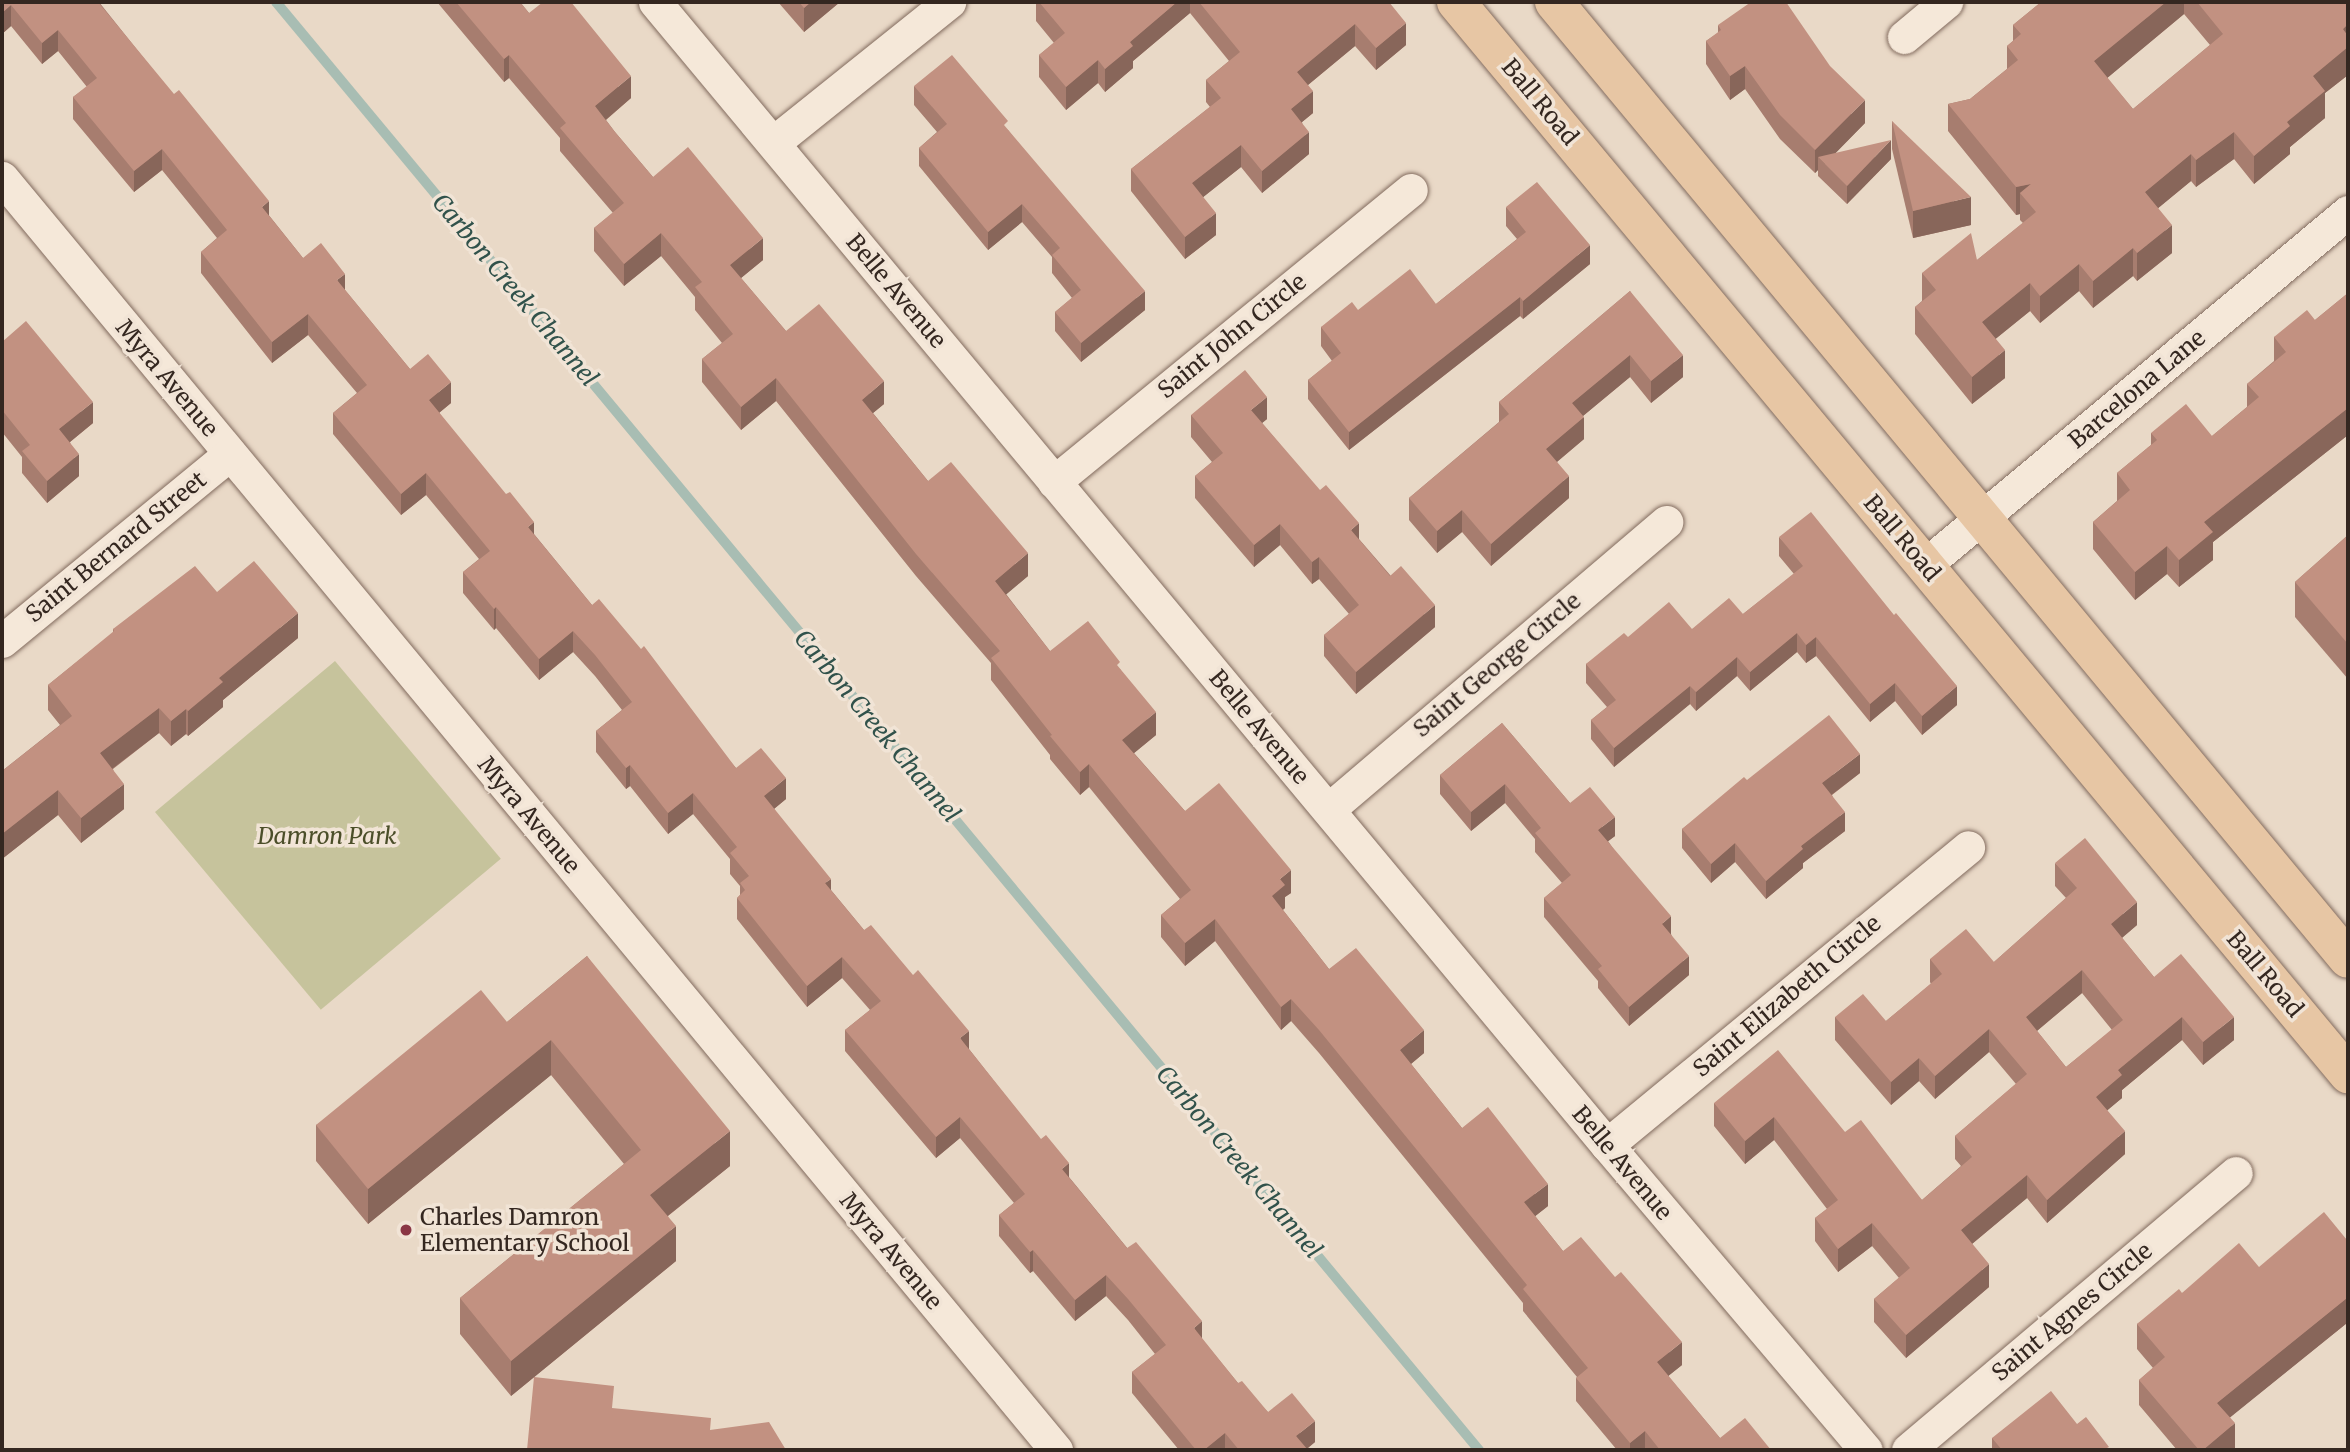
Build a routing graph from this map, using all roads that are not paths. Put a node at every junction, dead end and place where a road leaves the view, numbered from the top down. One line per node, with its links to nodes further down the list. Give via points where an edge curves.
1 (655, 2): 7 (street, Belle Avenue)
2 (949, 2): 7 (street)
3 (1457, 2): 15 (main road, Ball Road)
4 (1554, 2): 13 (main road)
5 (1945, 2): 6 (street)
6 (1904, 37)
7 (774, 143): 12 (street, Belle Avenue)
8 (2, 178): 11 (street, Myra Avenue)
9 (1410, 190): 12 (street, Saint John Circle)
10 (2348, 212): 13 (street, Barcelona Lane)
11 (230, 454): 16 (street, Saint Bernard Street); 23 (street, Myra Avenue)
12 (1054, 482): 17 (street, Belle Avenue)
13 (1982, 519): 15 (street, Barcelona Lane); 19 (main road)
14 (1666, 522): 17 (street, Saint George Circle)
15 (1925, 565): 20 (main road, Ball Road)
16 (2, 641)
17 (1329, 809): 21 (street, Belle Avenue)
18 (1968, 847): 21 (street, Saint Elizabeth Circle)
19 (2348, 959)
20 (2348, 1074)
21 (1607, 1145): 24 (street, Belle Avenue)
22 (2236, 1173): 25 (street, Saint Agnes Circle)
23 (1056, 1450)
24 (1866, 1450)
25 (1908, 1450)

